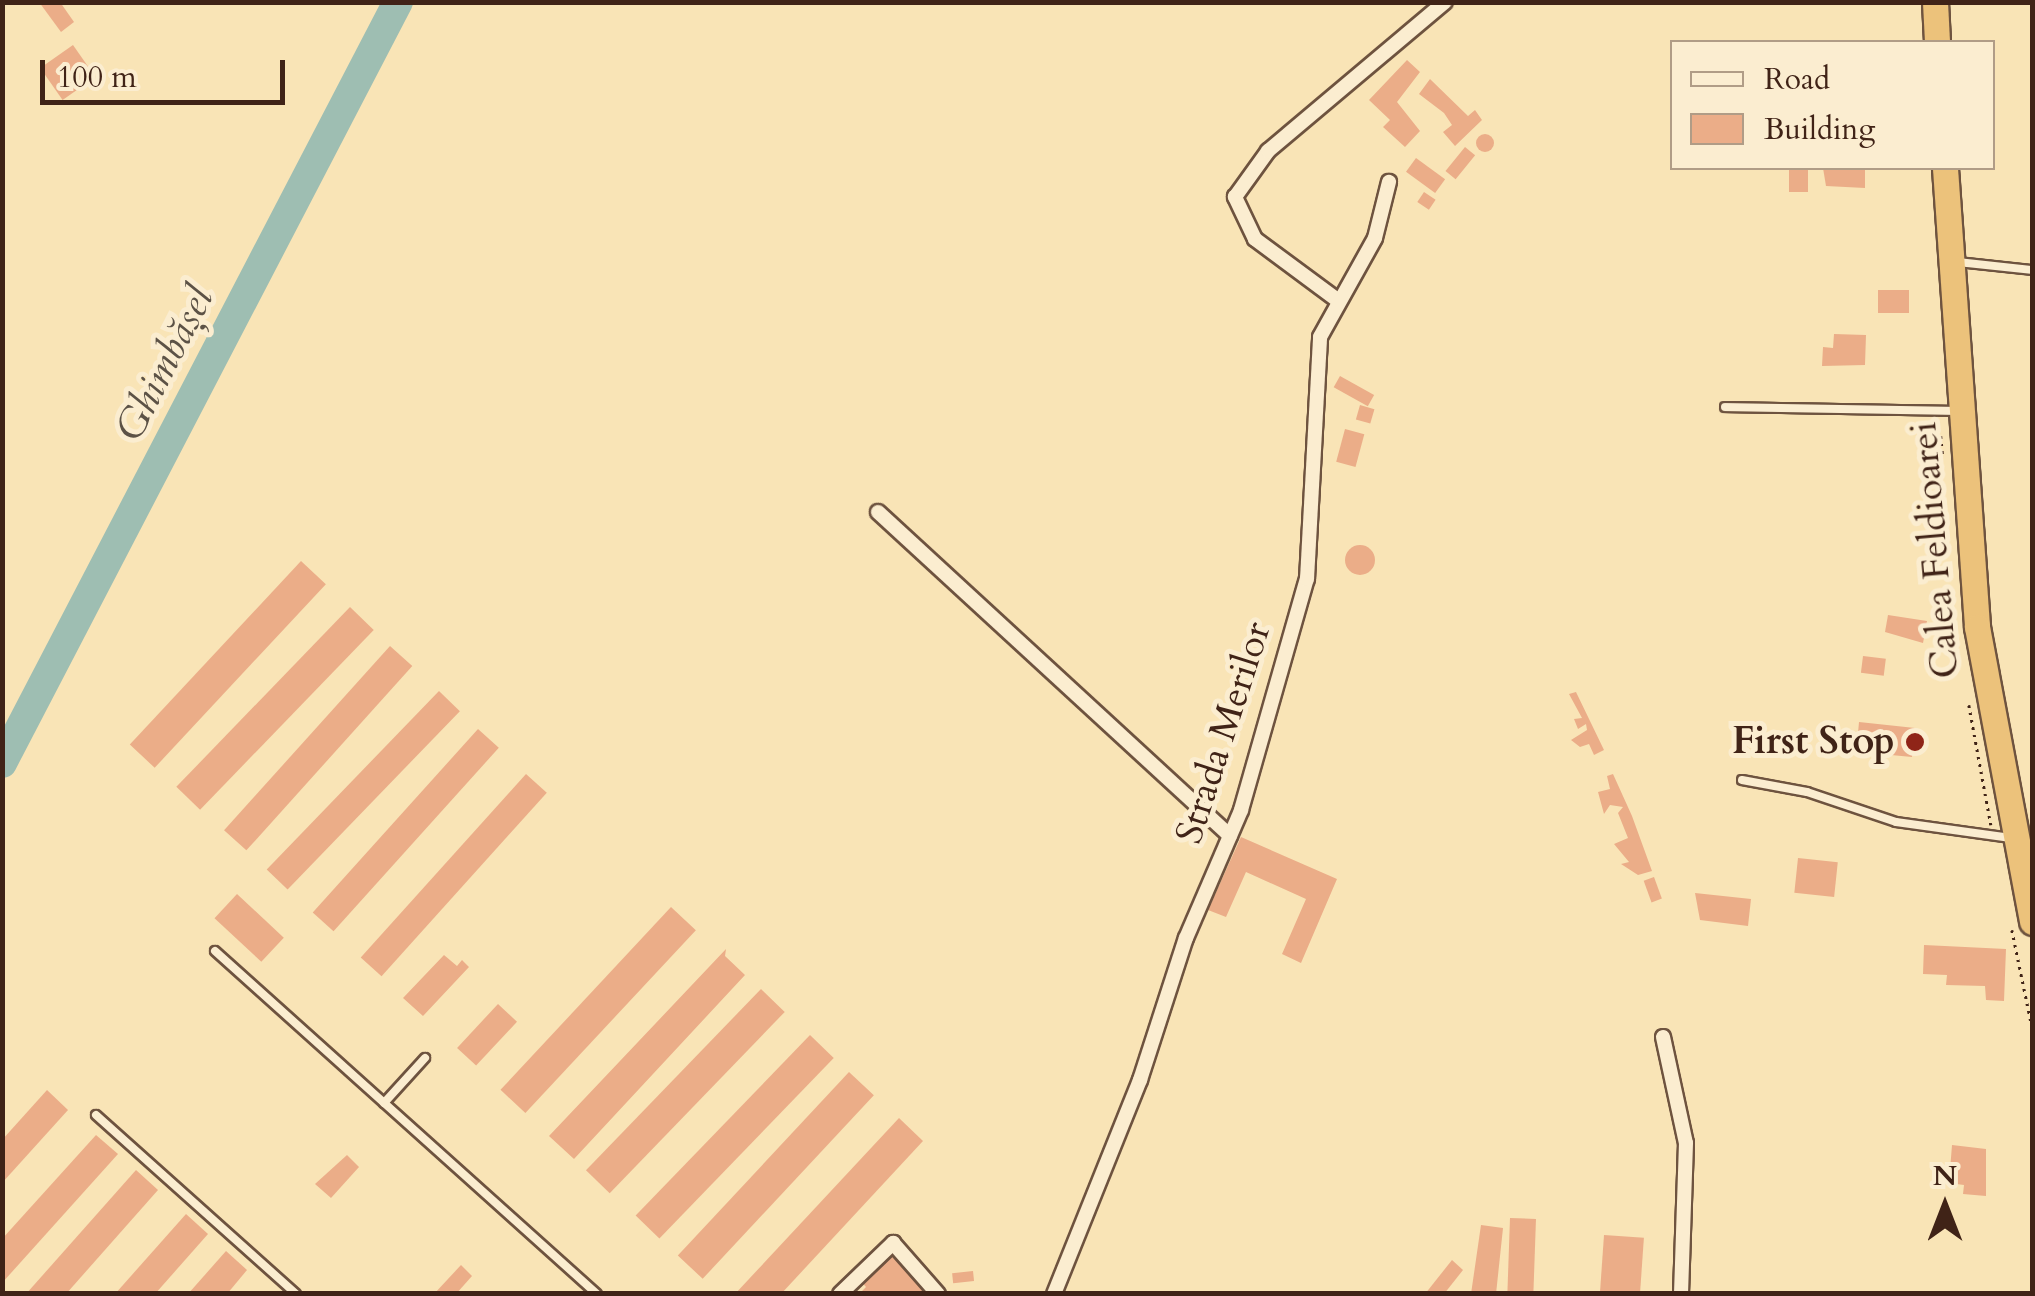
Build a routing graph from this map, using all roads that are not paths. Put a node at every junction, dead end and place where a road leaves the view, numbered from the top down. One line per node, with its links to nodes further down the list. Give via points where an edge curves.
1 (1445, 2): 8 (street, via 1268,151 1235,197 1255,239)
2 (1935, 2): 3 (highway)
3 (1937, 40)
4 (1945, 170): 6 (highway, Calea Feldioarei)
5 (1389, 182): 8 (street, Strada Merilor, via 1375,238)
6 (1951, 262): 7 (lane); 10 (highway, Calea Feldioarei)
7 (2032, 270)
8 (1336, 299): 14 (street, Strada Merilor, via 1317,354 1307,579)
9 (1725, 407): 10 (lane)
10 (1960, 411): 13 (highway, Calea Feldioarei, via 1977,627)
11 (878, 512): 14 (street)
12 (1742, 780): 13 (lane, via 1807,792 1896,822)
13 (2019, 828): 15 (highway, Calea Feldioarei)
14 (1230, 836): 25 (street, Strada Merilor)
15 (2032, 922)
16 (215, 951): 19 (lane)
17 (1663, 1038): 26 (street, via 1686,1143)
18 (425, 1058): 19 (lane)
19 (384, 1102): 22 (lane)
20 (96, 1115): 21 (lane)
21 (296, 1294)
22 (598, 1294)
23 (840, 1294): 24 (street, via 893,1244)
24 (938, 1294)
25 (1054, 1294)
26 (1681, 1294)

